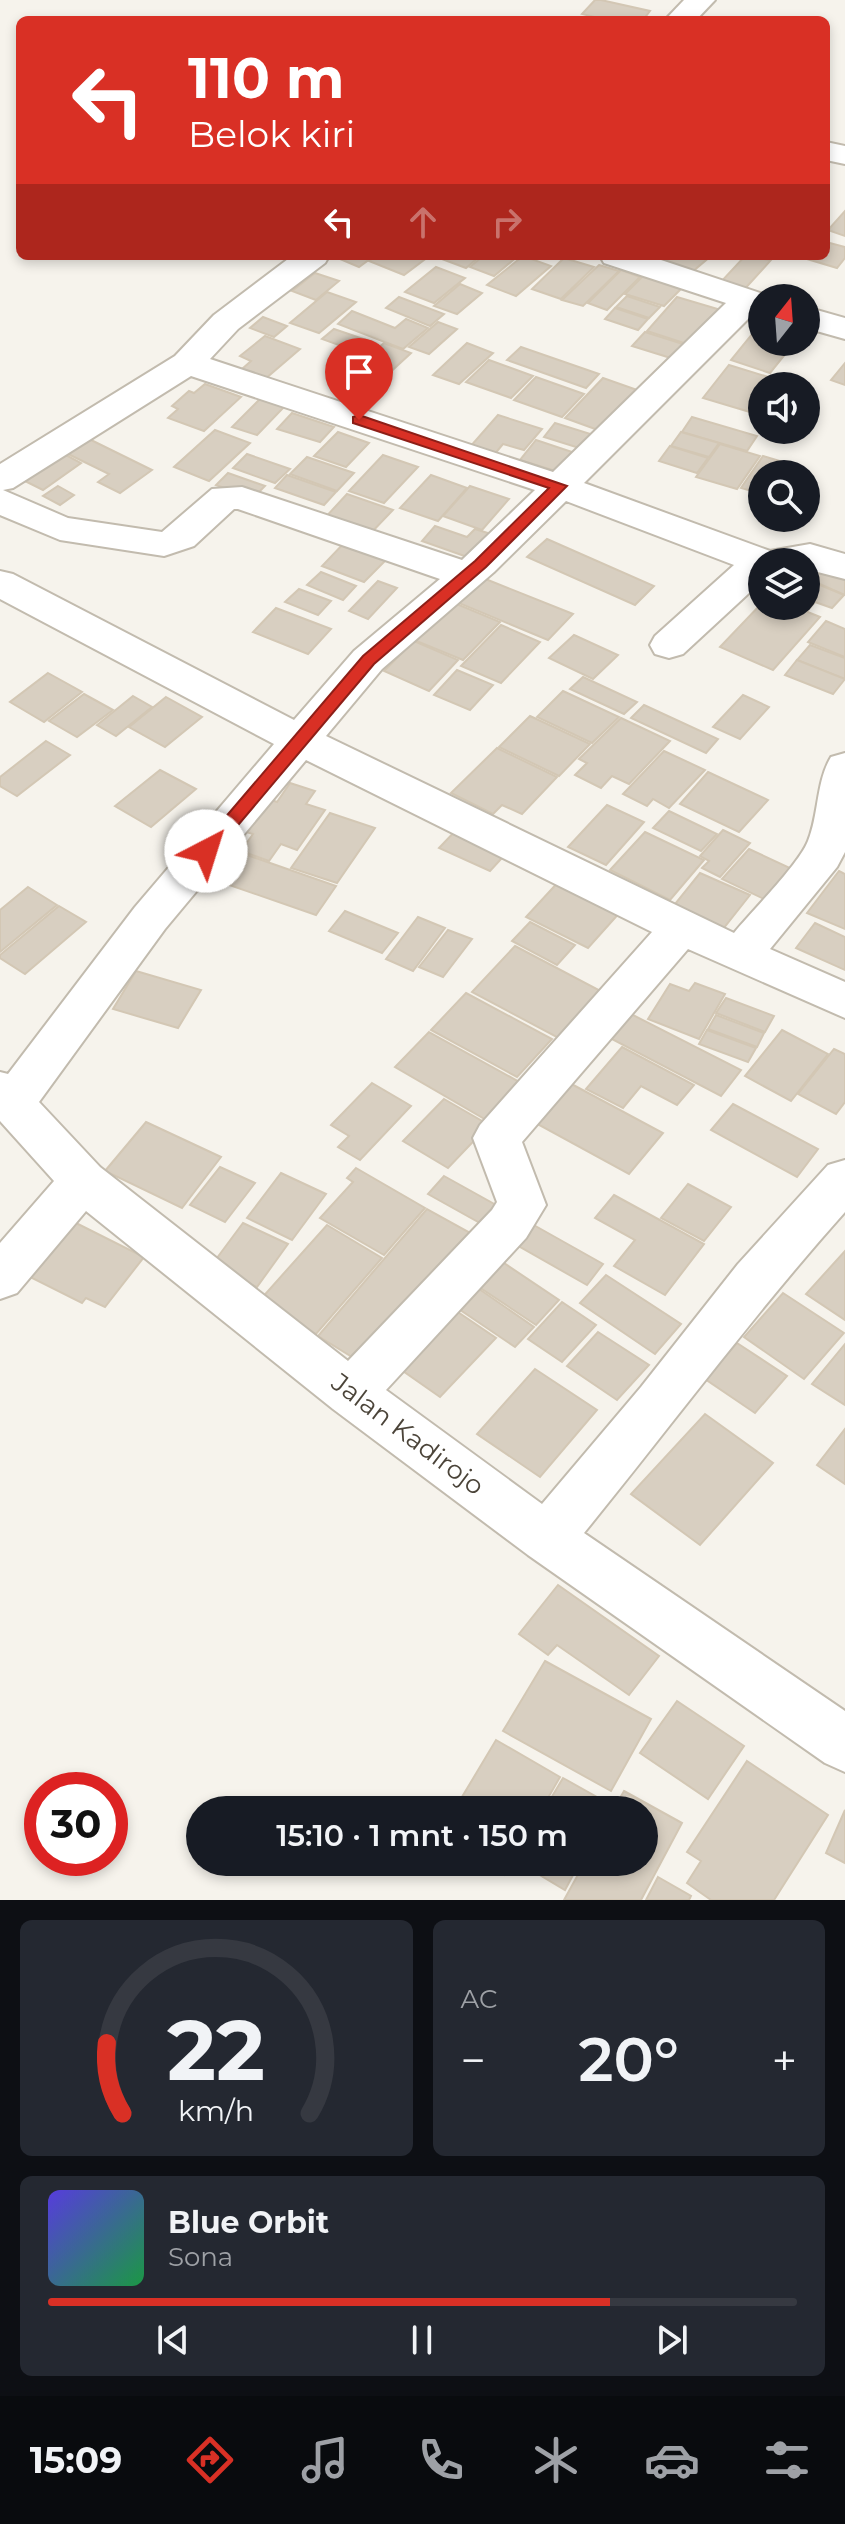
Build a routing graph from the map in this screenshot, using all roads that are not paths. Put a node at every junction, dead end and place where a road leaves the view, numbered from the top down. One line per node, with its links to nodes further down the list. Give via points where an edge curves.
1 (701, 0): 2 (street)
2 (683, 16)
3 (308, 260): 9 (street, via 226,322)
4 (628, 260): 5 (street)
5 (748, 300)
6 (748, 309): 11 (street)
7 (820, 321): 8 (street)
8 (845, 329)
9 (187, 363): 10 (street); 11 (street)
10 (0, 480)
11 (559, 486): 13 (street); 16 (street)
12 (0, 501): 16 (street, via 60,528 164,544 181,538 225,497 242,498)
13 (748, 555)
14 (820, 559): 15 (street)
15 (845, 567)
16 (467, 575): 20 (street, via 368,660)
17 (748, 577): 19 (street)
18 (0, 583): 20 (street)
19 (669, 645)
20 (299, 740): 22 (street); 25 (street)
21 (845, 767): 23 (street, via 840,810 822,856)
22 (681, 928): 23 (street); 29 (street, via 497,1138 522,1205 509,1224)
23 (742, 953): 24 (street)
24 (845, 1001)
25 (6, 1097): 27 (street, Jalan Kadirojo)
26 (845, 1179): 30 (street, via 755,1279)
27 (83, 1181): 28 (street); 29 (street, Jalan Kadirojo)
28 (0, 1278)
29 (351, 1393): 30 (street, Jalan Kadirojo)
30 (547, 1538): 31 (street, Jalan Kadirojo)
31 (845, 1744)

